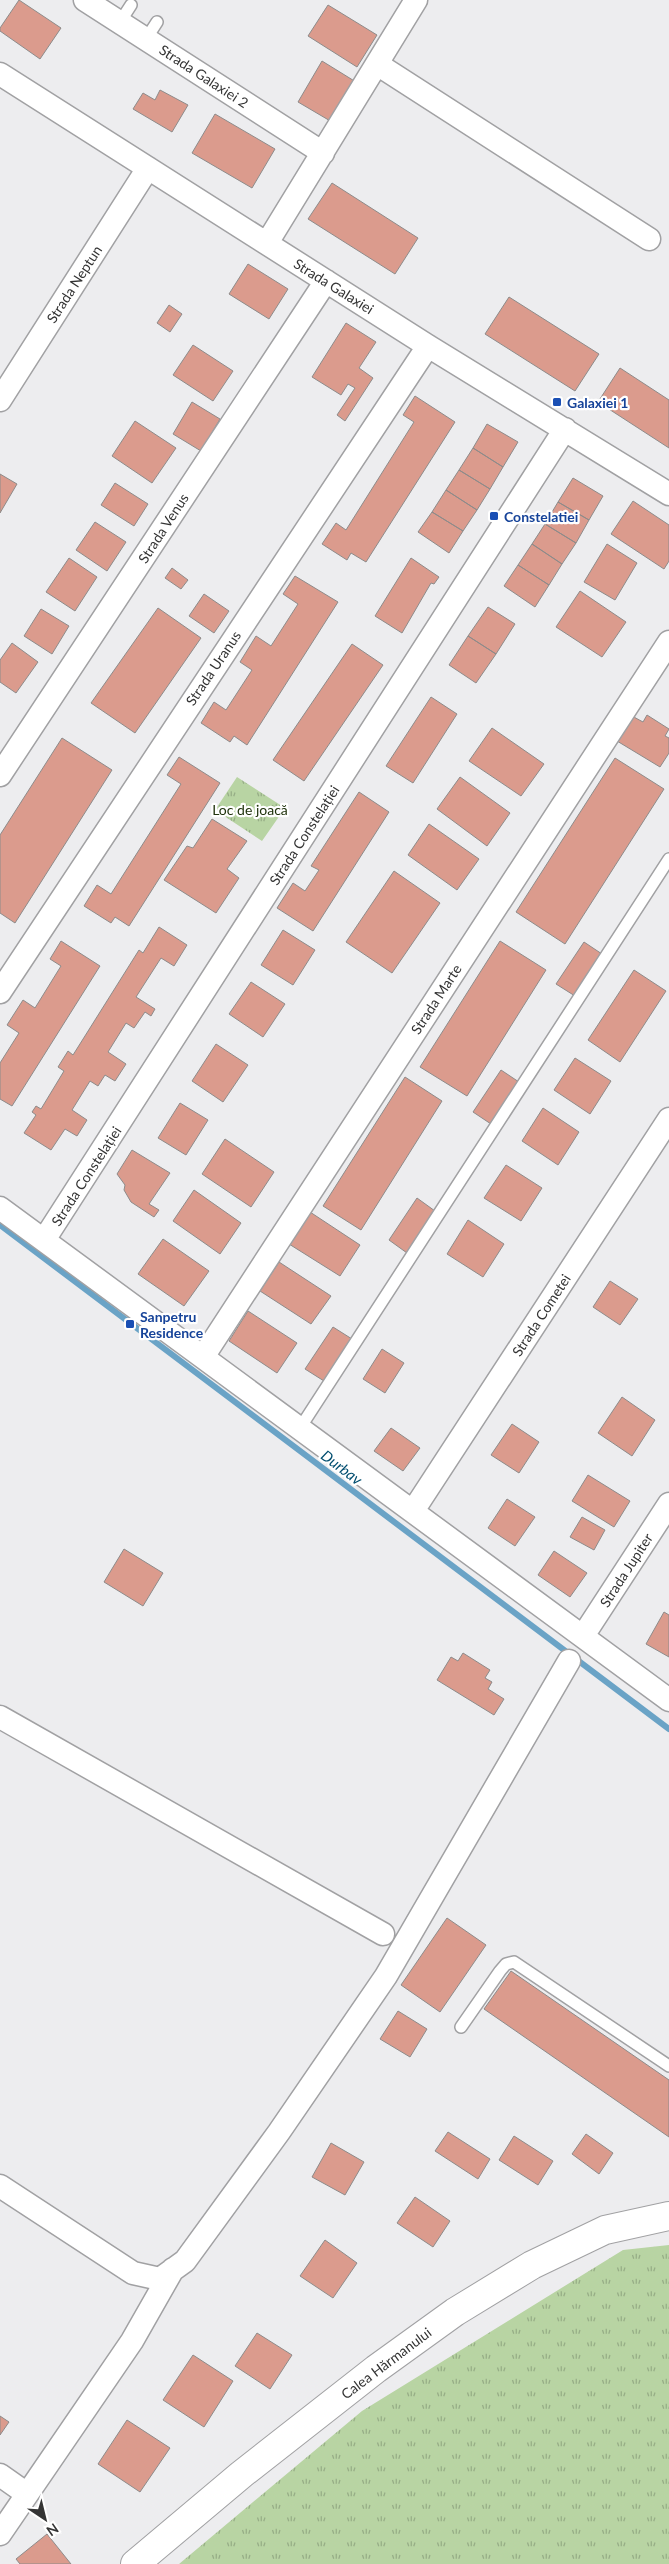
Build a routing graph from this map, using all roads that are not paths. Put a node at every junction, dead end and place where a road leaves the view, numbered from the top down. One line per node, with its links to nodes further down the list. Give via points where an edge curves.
1 (416, 0): 3 (street)
2 (94, 2): 5 (street, Strada Galaxiei 2, via 126,14 151,30)
3 (377, 64): 5 (street); 7 (street)
4 (0, 74): 6 (street, Strada Galaxiei)
5 (323, 152): 8 (street)
6 (148, 168): 8 (street, Strada Galaxiei); 11 (street, Strada Neptun)
7 (650, 239)
8 (266, 243): 9 (street, Strada Galaxiei)
9 (326, 281): 10 (street, Strada Galaxiei); 15 (street, Strada Venus)
10 (428, 346): 12 (street, Strada Galaxiei); 17 (street, Strada Uranus)
11 (0, 400)
12 (565, 429): 13 (street, Strada Galaxiei); 20 (street, Strada Constelației)
13 (669, 494)
14 (669, 642): 21 (street, Strada Marte)
15 (0, 775)
16 (669, 859): 22 (lane)
17 (0, 992)
18 (669, 1119): 24 (street, Strada Cometei)
19 (0, 1208): 20 (street)
20 (44, 1240): 21 (street)
21 (203, 1357): 22 (street)
22 (300, 1428): 24 (street)
23 (669, 1504): 25 (street, Strada Jupiter)
24 (413, 1511): 25 (street)
25 (583, 1636): 27 (street)
26 (569, 1661): 34 (street, via 386,1976 186,2261)
27 (669, 1700)
28 (0, 1717): 29 (street)
29 (383, 1934)
30 (461, 2027): 31 (lane, via 500,1971 506,1964 514,1962)
31 (669, 2066)
32 (0, 2186): 34 (street, via 133,2273 160,2279)
33 (669, 2216): 38 (main road, Calea Hărmanului, via 605,2230 532,2265 455,2312 242,2474)
34 (173, 2269): 36 (street, via 132,2341)
35 (0, 2475): 36 (street)
36 (28, 2494): 37 (street)
37 (0, 2534)
38 (135, 2564)

